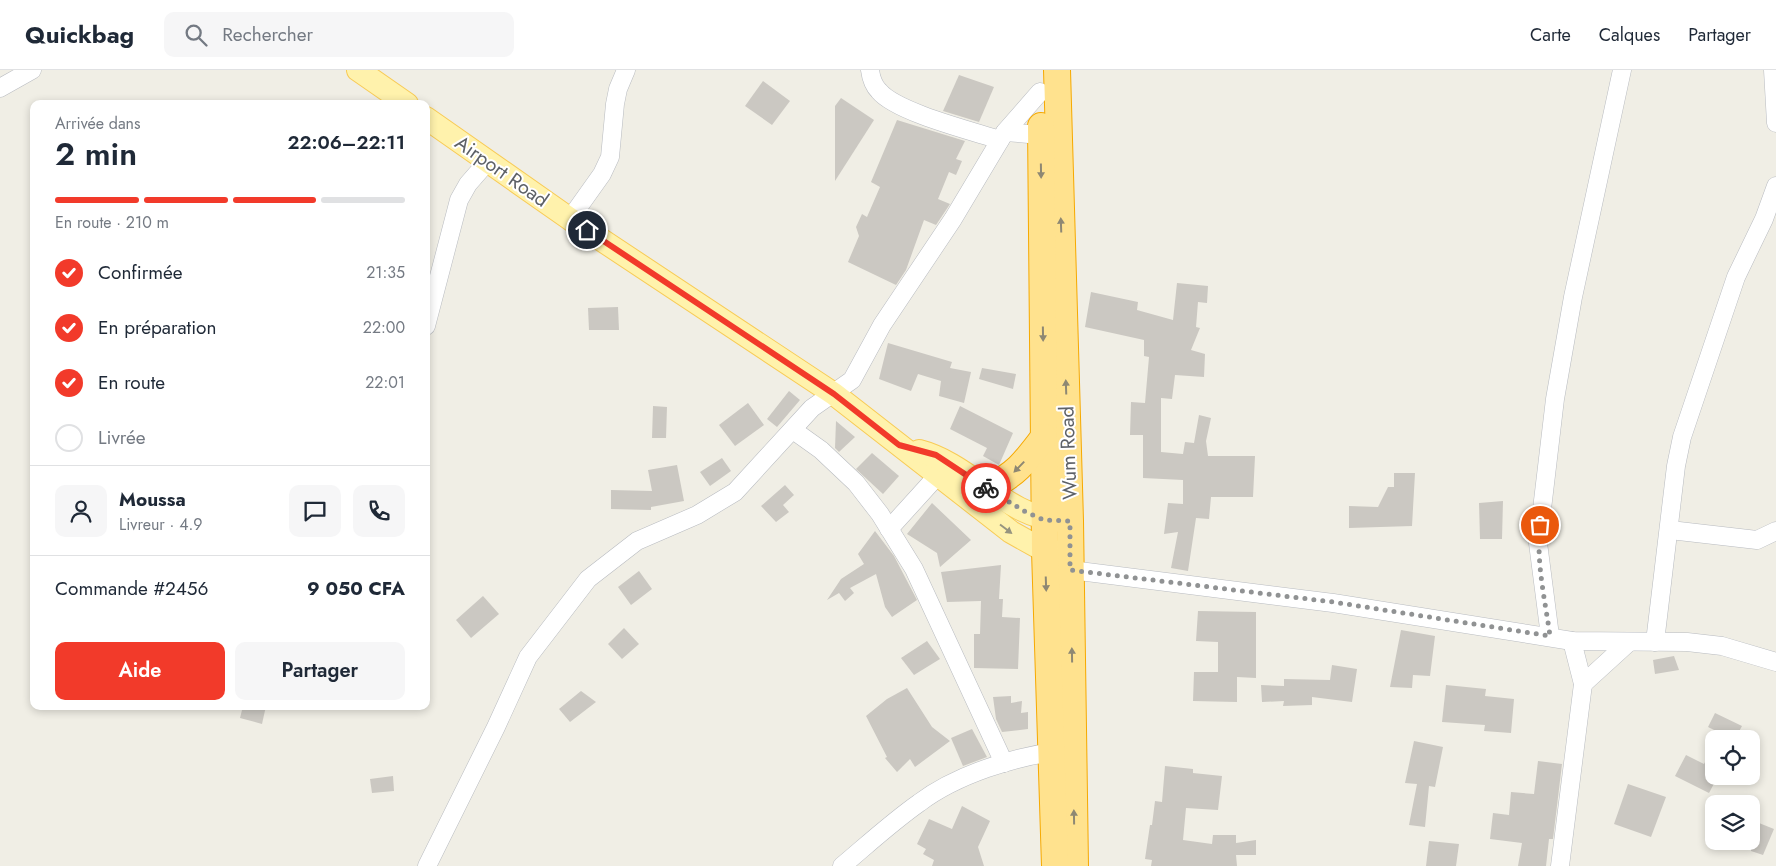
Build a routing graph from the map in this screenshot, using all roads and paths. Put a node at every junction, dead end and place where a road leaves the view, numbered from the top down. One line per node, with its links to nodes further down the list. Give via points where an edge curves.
1 (32, 70): 9 (street)
2 (358, 70): 10 (main road)
3 (626, 70): 17 (street, via 615,104 610,157)
4 (870, 70): 14 (street, via 880,92 899,106)
5 (1057, 70): 26 (highway, Wum Road, one-way to 5)
6 (1622, 70): 31 (street, via 1573,297 1554,409 1538,543)
7 (1773, 70): 12 (street)
8 (1040, 81): 13 (highway, Wum Road); 14 (street)
9 (0, 88)
10 (401, 100)
11 (430, 121): 15 (main road, Airport Road)
12 (1776, 122)
13 (1041, 135): 14 (street); 22 (highway, Wum Road, one-way to 22)
14 (1002, 136): 20 (street, via 952,219 882,324 852,380)
15 (488, 161): 17 (main road, Airport Road); 19 (street, via 459,200)
16 (1776, 186): 18 (street)
17 (570, 219): 20 (main road, Airport Road)
18 (1770, 224): 28 (street, via 1736,277 1682,437)
19 (430, 311)
20 (834, 394): 21 (street, via 812,408); 23 (main road, Airport Road)
21 (793, 430): 27 (street, via 821,450 856,483); 39 (street, via 735,492 697,515 637,541 588,579 528,657)
22 (1044, 437): 25 (highway, one-way to 25, via 1019,469); 26 (highway, Wum Road)
23 (899, 445): 24 (main road, Airport Road); 25 (main road, Airport Road, via 936,455)
24 (938, 476): 27 (street); 30 (main road, Airport Road, one-way to 30, via 1011,532)
25 (987, 488): 26 (main road, Airport Road, via 1026,512)
26 (1057, 520): 30 (highway, Wum Road)
27 (889, 529): 38 (street, via 914,569)
28 (1670, 530): 29 (street, via 1757,540); 33 (street)
29 (1776, 531)
30 (1062, 558): 31 (street); 37 (highway, Wum Road)
31 (1550, 636): 32 (street)
32 (1572, 641): 34 (street); 36 (street)
33 (1655, 642): 34 (street); 35 (street, via 1722,646)
34 (1628, 643): 36 (street)
35 (1776, 662)
36 (1583, 684): 43 (street)
37 (1062, 751): 38 (street); 41 (highway, Wum Road); 42 (highway, Wum Road, one-way to 37)
38 (1004, 763): 40 (street, via 950,784 920,802)
39 (428, 866)
40 (842, 866)
41 (1055, 866)
42 (1075, 866)
43 (1560, 866)

